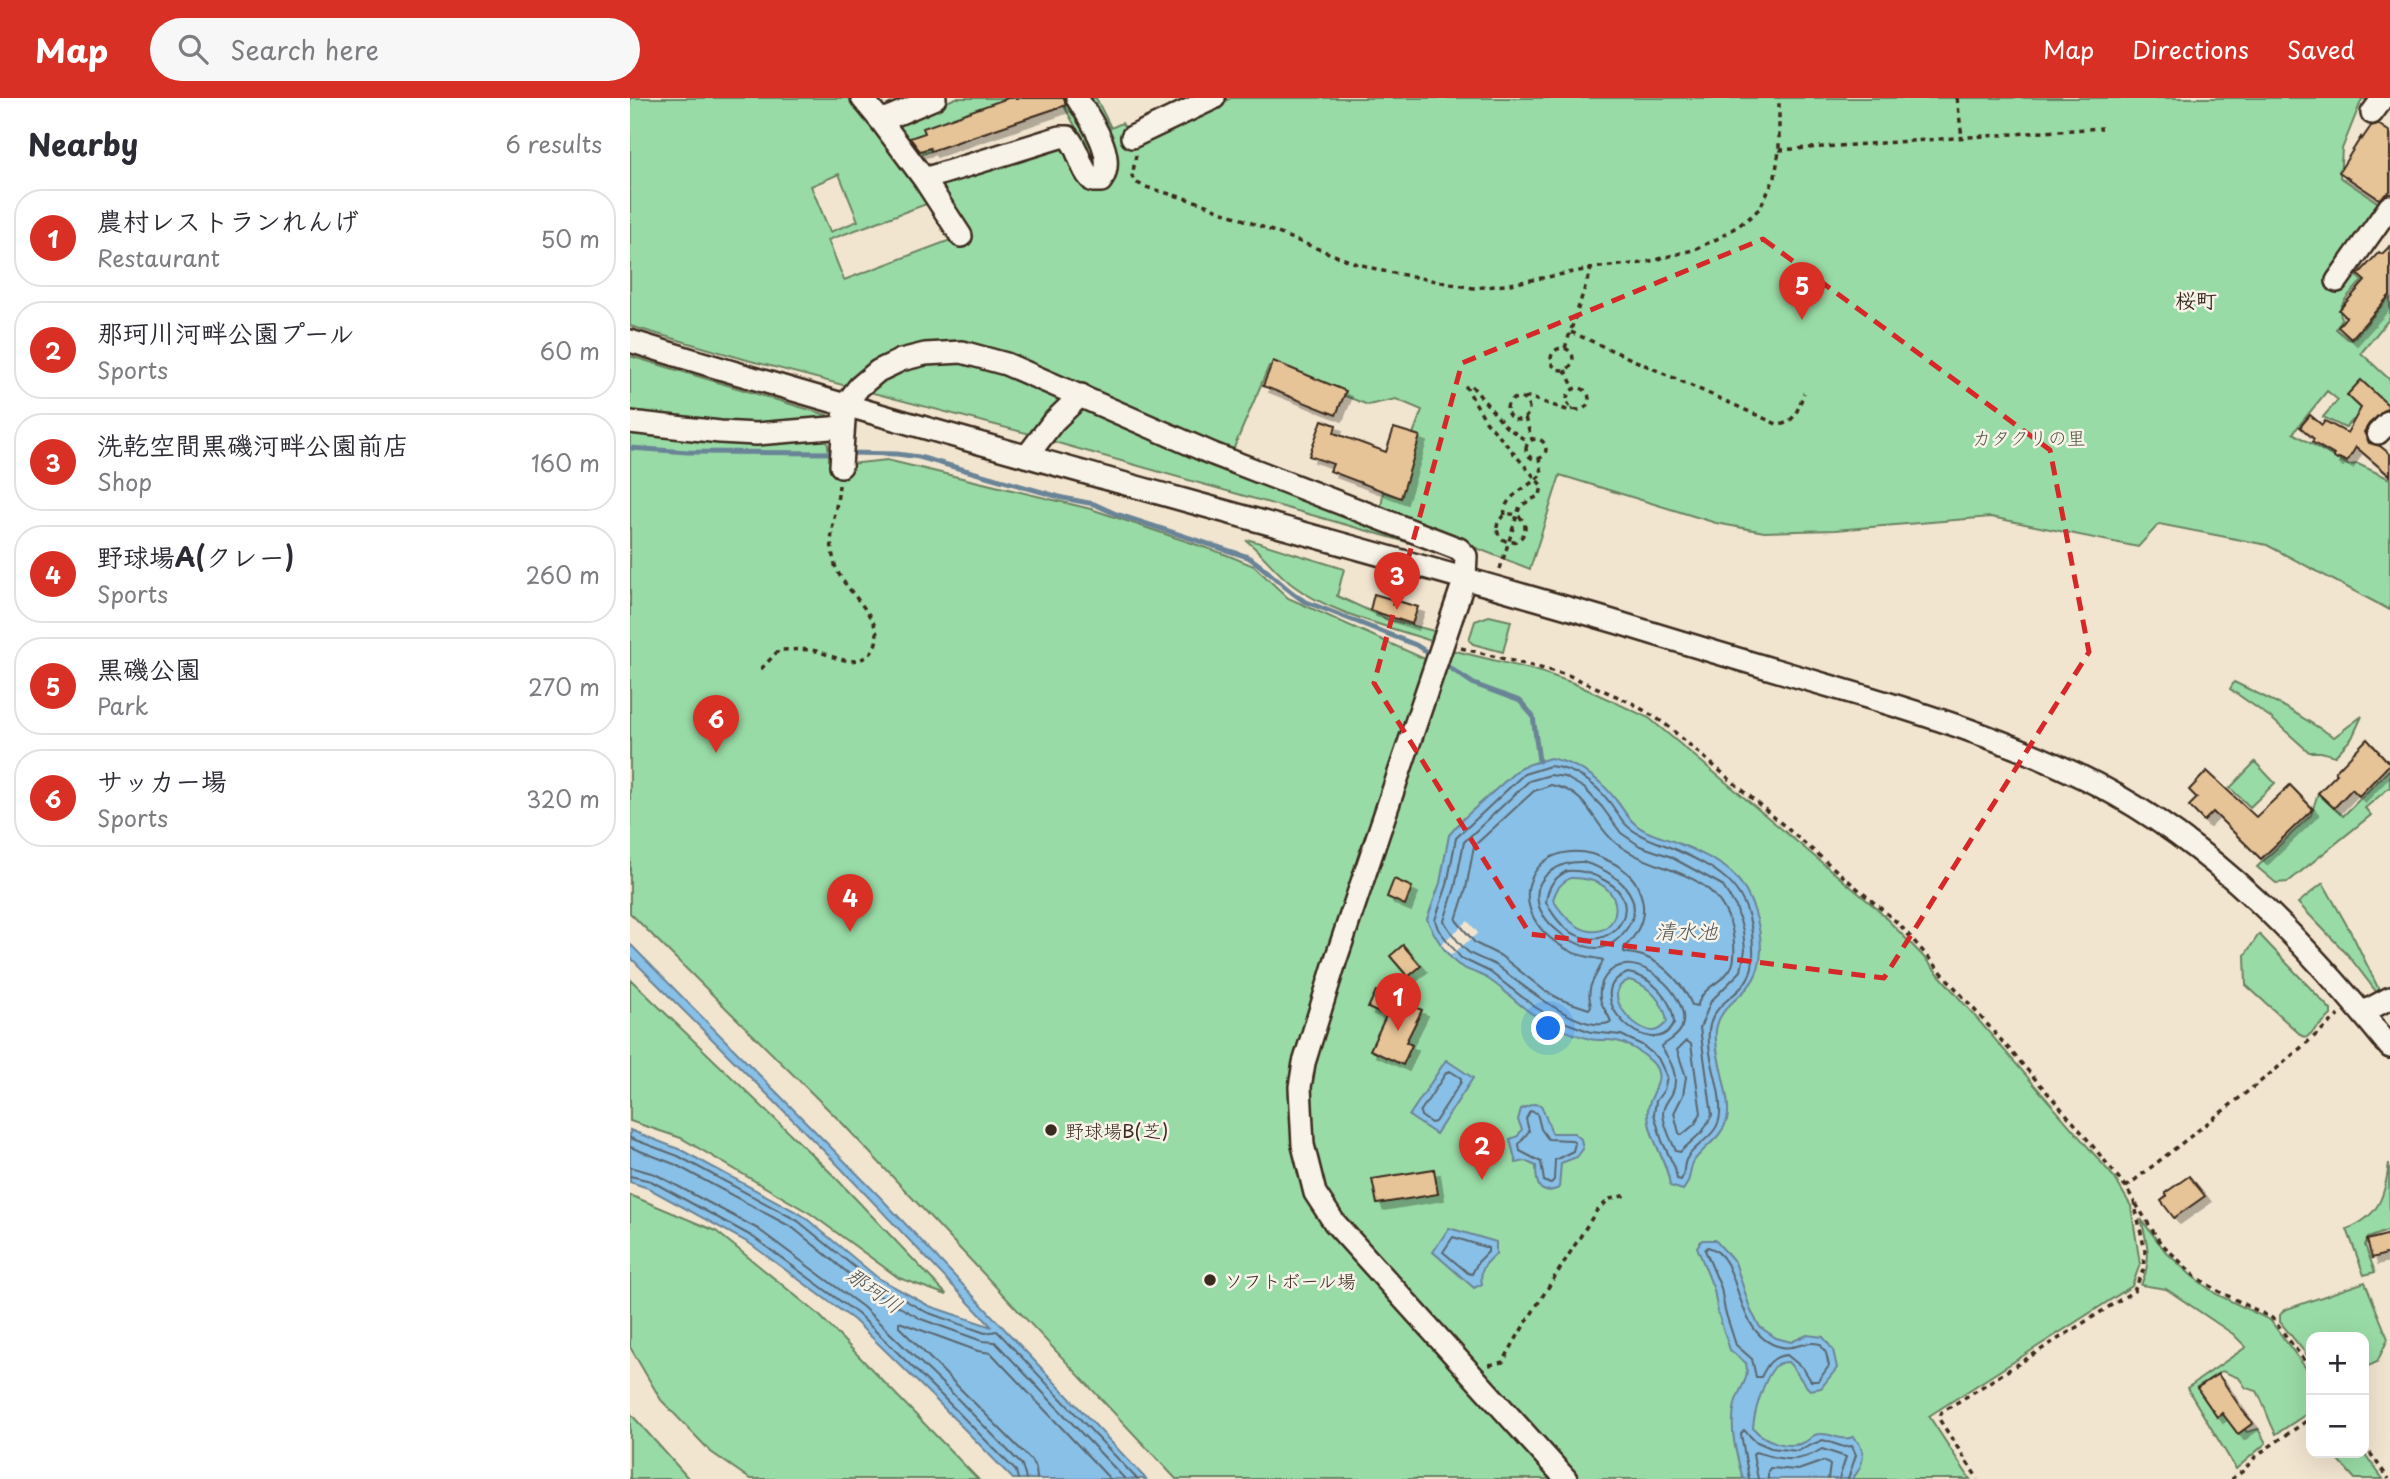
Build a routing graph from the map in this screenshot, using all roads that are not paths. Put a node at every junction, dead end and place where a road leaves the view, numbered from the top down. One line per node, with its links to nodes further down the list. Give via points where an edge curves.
1 (862, 98): 5 (street)
2 (934, 98): 5 (street)
3 (1077, 98): 7 (street, via 1106,158 1101,181 1087,176 1068,137)
4 (1214, 98): 6 (street)
5 (881, 121): 7 (street)
6 (1136, 135)
7 (924, 179): 9 (street)
8 (2390, 206): 10 (street)
9 (961, 236)
10 (2337, 281)
11 (630, 341): 13 (street)
12 (1082, 395): 13 (street, via 1006,364 962,352 901,360 878,371); 16 (street); 18 (street, via 1213,454 1459,549 1466,556)
13 (845, 405): 15 (street); 16 (street)
14 (630, 422): 15 (street, via 756,434)
15 (842, 432): 17 (street)
16 (1027, 456): 18 (street)
17 (841, 466)
18 (1465, 578): 20 (street, via 1921,713 2097,785 2163,825 2237,879); 22 (street, via 1304,1063 1300,1087 1303,1145 1315,1193 1334,1222)
19 (2390, 998): 20 (street)
20 (2358, 1008): 21 (street)
21 (2386, 1034)
22 (1566, 1479)

